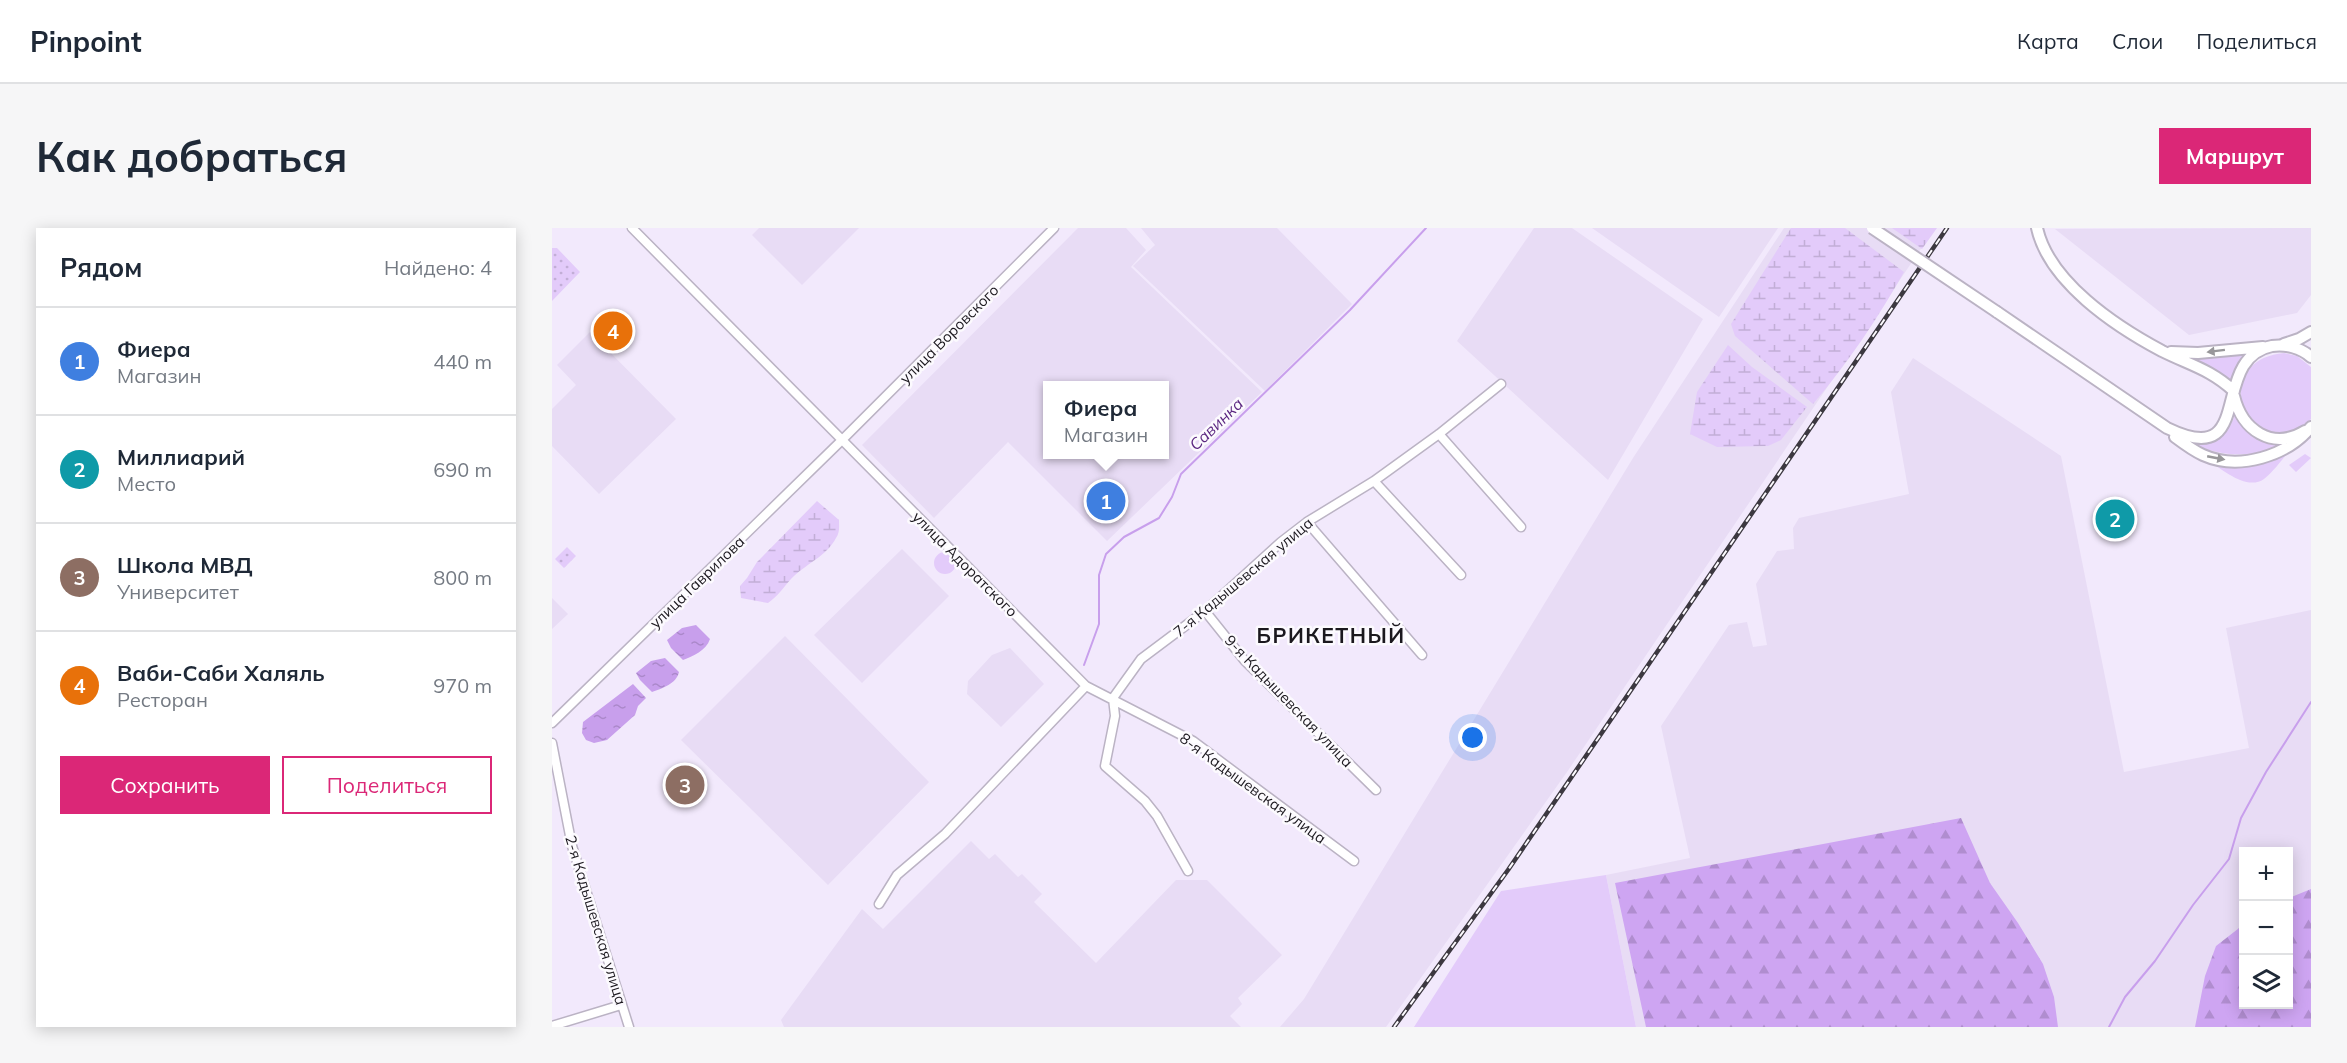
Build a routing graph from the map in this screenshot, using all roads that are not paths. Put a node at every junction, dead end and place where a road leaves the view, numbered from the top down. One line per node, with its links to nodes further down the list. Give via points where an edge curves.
1 (632, 228): 14 (street, улица Адоратского)
2 (1054, 228): 14 (street, улица Воровского)
3 (1872, 228): 11 (main road, bridge)
4 (2037, 228): 7 (main road, via 2048,256 2070,285 2107,316)
5 (2311, 332): 6 (main road)
6 (2272, 346): 7 (main road, one-way to 7); 8 (main road, via 2292,347); 10 (main road, via 2244,363)
7 (2164, 352): 10 (main road, via 2213,374)
8 (2311, 357)
9 (1501, 384): 13 (street, 7-я Кадышевская улица)
10 (2234, 393): 11 (main road, via 2225,423 2210,436 2200,440); 12 (main road, via 2245,423 2263,435 2284,438)
11 (2167, 428): 12 (main road, one-way to 12, via 2202,455 2254,461 2292,446)
12 (2311, 428)
13 (1439, 434): 15 (street, 7-я Кадышевская улица); 17 (street)
14 (842, 440): 21 (street, улица Адоратского); 23 (street, улица Гаврилова)
15 (1374, 481): 16 (street, 7-я Кадышевская улица); 18 (street)
16 (1307, 522): 19 (street, 7-я Кадышевская улица); 20 (street)
17 (1521, 527)
18 (1461, 575)
19 (1204, 611): 22 (street, 7-я Кадышевская улица, via 1141,659); 25 (street, 9-я Кадышевская улица, via 1245,661)
20 (1422, 655)
21 (1086, 686): 22 (street, 8-я Кадышевская улица); 28 (street, via 945,834 897,875)
22 (1113, 698): 26 (street, 8-я Кадышевская улица, via 1193,741); 27 (street, via 1115,716 1105,766 1145,801)
23 (552, 723)
24 (552, 742): 29 (street, 2-я Кадышевская улица, via 572,846)
25 (1376, 790)
26 (1353, 861)
27 (1188, 871)
28 (879, 904)
29 (621, 1005): 30 (street); 31 (street, 2-я Кадышевская улица)
30 (552, 1026)
31 (629, 1027)

